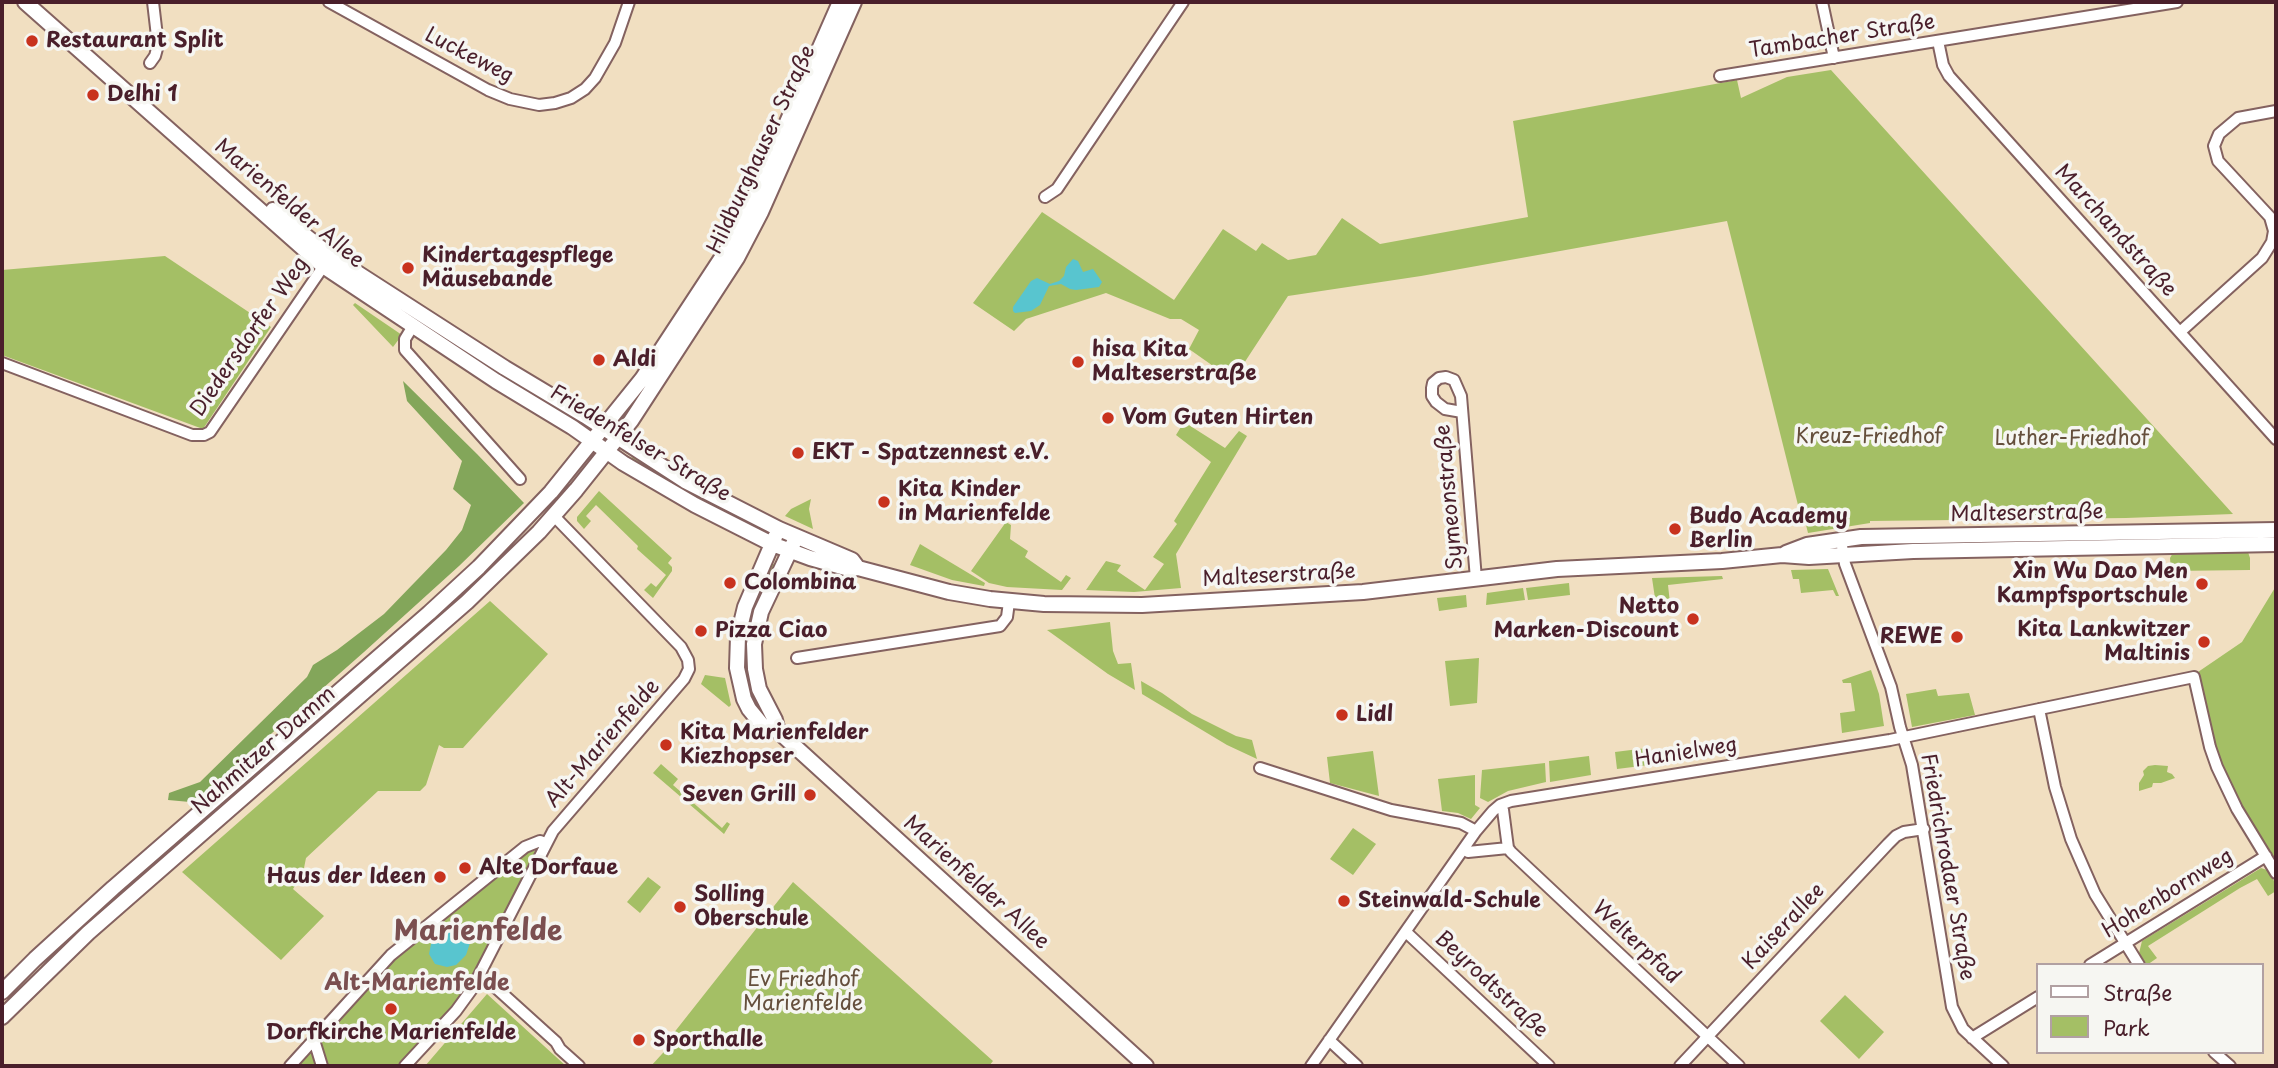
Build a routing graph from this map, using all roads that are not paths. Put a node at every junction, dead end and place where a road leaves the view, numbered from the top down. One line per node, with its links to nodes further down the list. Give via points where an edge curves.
1 (26, 2): 18 (main road, Marienfelder Allee)
2 (38, 2): 18 (main road, Marienfelder Allee)
3 (153, 2): 14 (street, via 158,45)
4 (329, 2): 5 (street, Luckeweg, via 488,90 540,104 571,98 595,78 615,43)
5 (629, 2)
6 (840, 2): 23 (main road, Hildburghauser Straße, via 747,214 642,379)
7 (854, 2): 24 (main road, Hildburghauser Straße, via 737,258)
8 (1183, 2): 17 (street, via 1057,189)
9 (1822, 2): 13 (street)
10 (2177, 2): 11 (street, Tambacher Straße)
11 (2125, 6): 12 (street, Tambacher Straße)
12 (1938, 41): 13 (street, Tambacher Straße); 20 (street, Marchandstraße, via 1949,76)
13 (1834, 58): 15 (street, Tambacher Straße)
14 (150, 63)
15 (1720, 76)
16 (2276, 111): 20 (street, via 2238,118 2219,134 2214,146 2218,161 2270,217 2272,242 2262,258)
17 (1045, 197)
18 (327, 261): 19 (main road, Marienfelder Allee); 21 (street, Diedersdorfer Weg, via 211,432 204,435 192,435)
19 (417, 320): 23 (main road, Friedenfelser Straße); 26 (main road, Friedenfelser Straße); 28 (street, via 405,339 405,350)
20 (2180, 332): 25 (street, Marchandstraße)
21 (2, 363)
22 (1462, 412): 40 (street, Symeonstraße)
23 (603, 428): 24 (main road, Friedenfelser Straße); 26 (main road)
24 (619, 438): 27 (main road, Hildburghauser Straße); 31 (main road, Friedenfelser Straße, via 685,481)
25 (2276, 439)
26 (593, 441): 27 (main road, Friedenfelser Straße); 29 (main road)
27 (607, 452): 30 (main road, Hildburghauser Straße); 35 (main road, Friedenfelser Straße)
28 (520, 479)
29 (541, 503): 30 (main road); 60 (main road, Nahmitzer Damm, via 429,613 113,888)
30 (554, 516): 50 (street, Alt-Marienfelde, via 681,647 689,669); 62 (main road, Nahmitzer Damm, via 467,601 88,933)
31 (779, 529): 33 (main road, Friedenfelser Straße); 35 (main road, Marienfelder Allee)
32 (2276, 530): 34 (main road, Malteserstraße)
33 (796, 537): 38 (main road, Marienfelder Allee); 39 (main road, Friedenfelser Straße, via 852,560)
34 (2132, 540): 36 (main road, Malteserstraße); 37 (main road, Malteserstraße)
35 (772, 544): 38 (main road, Friedenfelser Straße); 44 (main road, Marienfelder Allee, via 745,607 737,661 749,709 763,726)
36 (2276, 544)
37 (1842, 547): 40 (main road, Malteserstraße, via 1807,545 1782,555); 45 (street, Friedrichrodaer Straße, via 1891,687)
38 (790, 551): 39 (main road, Friedenfelser Straße); 44 (main road, Marienfelder Allee, via 761,612 754,644 760,689)
39 (858, 568): 41 (main road, Friedenfelser Straße)
40 (1476, 579): 41 (main road, Malteserstraße, via 1379,591 1161,604)
41 (1009, 602): 42 (street, via 1005,621 996,628)
42 (797, 658)
43 (2039, 709): 45 (street, Hanielweg); 53 (street, Hanielweg, via 2194,677 2217,767); 56 (street, via 2071,839 2095,894)
44 (778, 731): 68 (main road, Marienfelder Allee)
45 (1903, 736): 47 (street, Hanielweg); 48 (street, Friedrichrodaer Straße)
46 (1260, 768): 49 (street, via 1380,807 1452,821)
47 (1500, 805): 49 (street); 51 (street)
48 (1924, 829): 63 (street, Kaiserallee, via 1904,832 1888,844); 64 (street, Friedrichrodaer Straße, via 1952,1005)
49 (1476, 831): 52 (street)
50 (545, 843): 59 (street, Alt-Marienfelde); 65 (street, via 525,846 391,955)
51 (1507, 848): 52 (street); 63 (street, Welterpfad)
52 (1464, 849): 55 (street)
53 (2266, 856): 54 (street); 56 (street, Hohenbornweg)
54 (2276, 873)
55 (1406, 932): 66 (street); 75 (street, Beyrodtstraße)
56 (2125, 943): 57 (street, Hohenbornweg); 58 (street)
57 (2093, 963)
58 (2138, 963)
59 (479, 978): 71 (street, Alt-Marienfelde, via 456,1011); 72 (street, via 494,986)
60 (2, 992)
61 (2036, 998): 64 (street)
62 (2, 1017)
63 (1708, 1037): 76 (street, Kaiserallee); 77 (street, Welterpfad)
64 (1972, 1038): 78 (street, Friedrichrodaer Straße)
65 (314, 1040): 69 (street); 70 (street)
66 (1329, 1040): 73 (street); 74 (street)
67 (2216, 1054): 79 (street)
68 (1139, 1064)
69 (289, 1066)
70 (322, 1066)
71 (405, 1066)
72 (579, 1066)
73 (1311, 1066)
74 (1357, 1066)
75 (1549, 1066)
76 (1680, 1066)
77 (1739, 1066)
78 (2003, 1066)
79 (2231, 1066)

